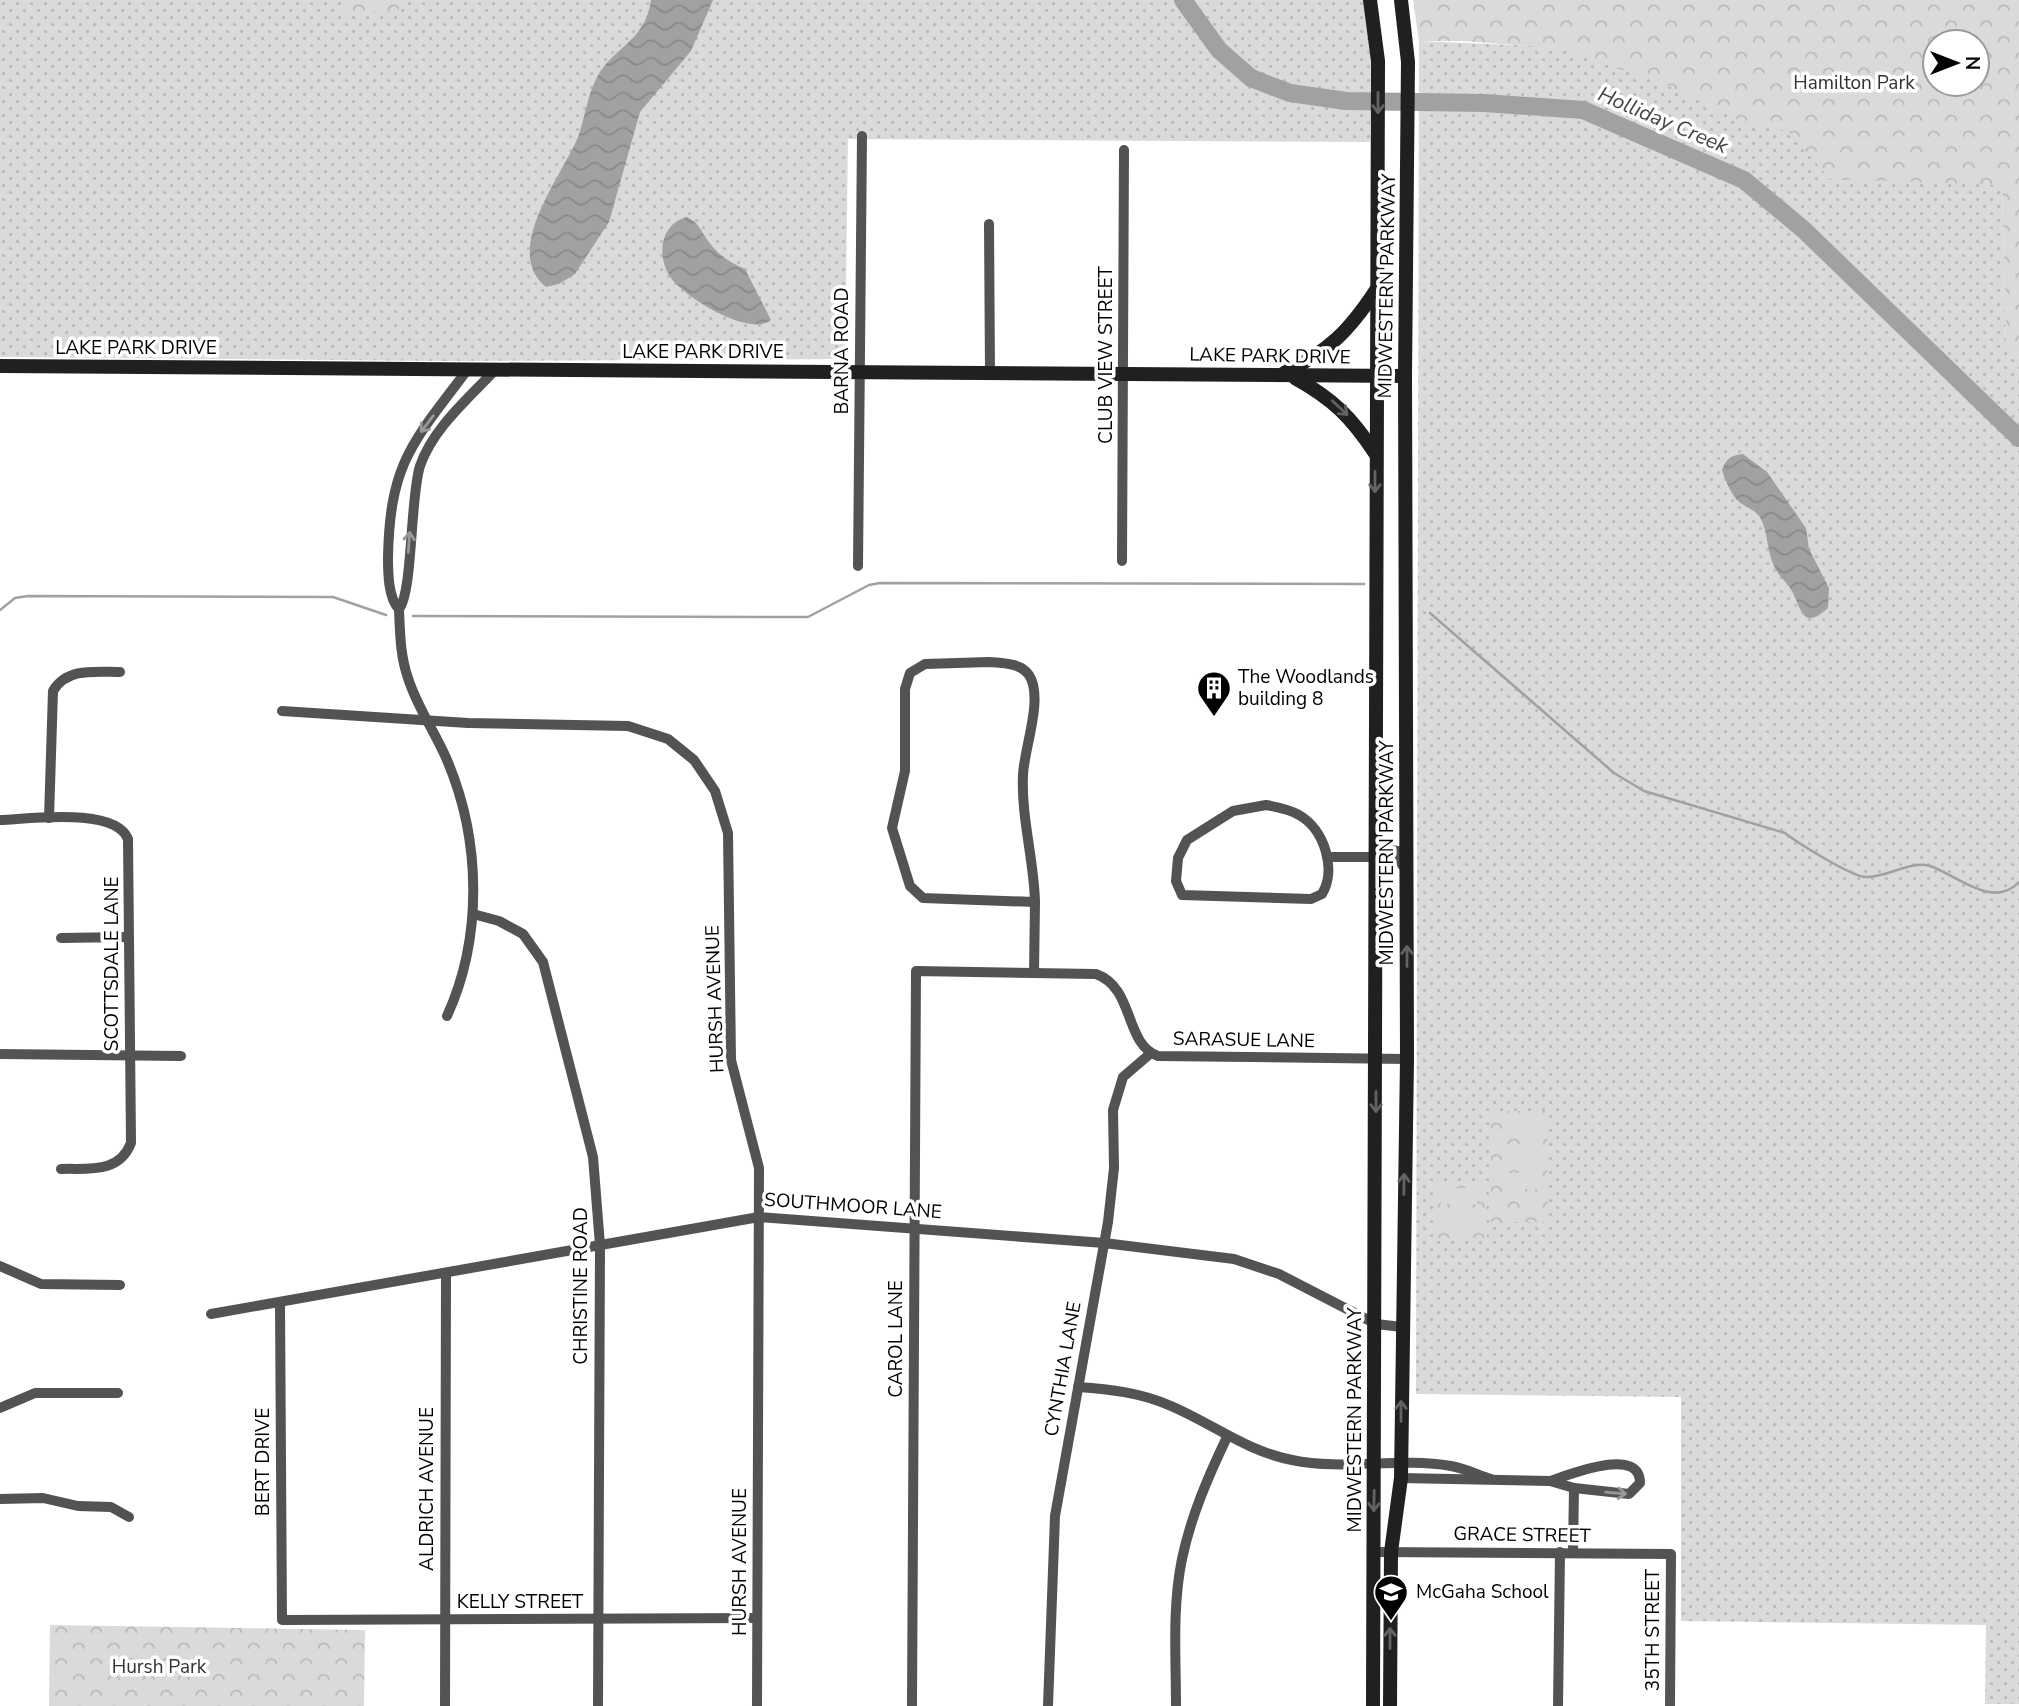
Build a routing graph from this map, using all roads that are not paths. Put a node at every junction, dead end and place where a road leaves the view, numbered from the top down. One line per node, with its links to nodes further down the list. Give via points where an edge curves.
1 (1370, 0): 6 (main road, MIDWESTERN PARKWAY, one-way to 6, via 1378,61)
2 (1403, 2): 15 (main road, MIDWESTERN PARKWAY, via 1408,62)
3 (862, 136): 10 (street, BARNA ROAD)
4 (1124, 150): 12 (street, CLUB VIEW STREET)
5 (989, 224): 11 (street)
6 (1376, 288): 13 (main road, via 1353,326 1320,355); 14 (main road, MIDWESTERN PARKWAY)
7 (0, 366): 8 (main road, LAKE PARK DRIVE)
8 (468, 369): 9 (main road, LAKE PARK DRIVE); 19 (street, one-way to 19, via 413,442 393,490 388,568)
9 (495, 370): 10 (main road, LAKE PARK DRIVE); 19 (street, one-way to 9, via 407,579 412,497 421,462 446,424)
10 (859, 372): 11 (main road, LAKE PARK DRIVE); 18 (street, BARNA ROAD)
11 (990, 373): 12 (main road, LAKE PARK DRIVE)
12 (1123, 374): 13 (main road, LAKE PARK DRIVE); 17 (street, CLUB VIEW STREET)
13 (1285, 375): 14 (main road, LAKE PARK DRIVE); 16 (main road, one-way to 16, via 1325,394 1354,421)
14 (1375, 376): 15 (main road, LAKE PARK DRIVE); 16 (main road, MIDWESTERN PARKWAY)
15 (1405, 376): 29 (main road, MIDWESTERN PARKWAY)
16 (1376, 454): 25 (main road, MIDWESTERN PARKWAY, one-way to 25)
17 (1122, 561)
18 (858, 566)
19 (399, 609): 22 (street, via 408,678)
20 (120, 672): 23 (street, via 68,676 53,691)
21 (282, 711): 22 (street, HURSH AVENUE)
22 (426, 720): 28 (street, via 464,810); 42 (street, HURSH AVENUE, via 628,726 668,739 694,760 715,791 728,833 731,1060 757,1153)
23 (49, 818): 24 (street, SCOTTSDALE LANE); 31 (street, SCOTTSDALE LANE, via 110,821 125,832 130,848)
24 (0, 820)
25 (1376, 853): 26 (street); 29 (street, via 1398,851); 39 (main road, MIDWESTERN PARKWAY)
26 (1327, 857): 26 (street, via 1317,832 1298,814 1266,805 1250,806 1233,811 1187,840 1180,849 1176,881 1182,895 1190,897 1311,898 1326,887)
27 (1035, 902): 27 (street, via 1023,775 1034,711 1031,678 1020,668 989,662 925,664 910,673 905,689 905,771 892,820 910,886 923,898); 33 (street)
28 (473, 914): 34 (street, via 467,963); 45 (street, CHRISTINE ROAD, via 523,934 543,962 593,1157)
29 (1406, 917): 40 (main road, MIDWESTERN PARKWAY, one-way to 29)
30 (61, 937): 31 (street)
31 (128, 937): 37 (street, SCOTTSDALE LANE)
32 (916, 971): 33 (street, SARASUE LANE); 43 (street, CAROL LANE)
33 (1034, 973): 35 (street, SARASUE LANE, via 1104,977 1119,992 1140,1040)
34 (447, 1016)
35 (1151, 1053): 39 (street, SARASUE LANE, via 1169,1057); 44 (street, CYNTHIA LANE, via 1123,1077 1117,1091)
36 (0, 1054): 37 (street)
37 (129, 1055): 38 (street); 41 (street, SCOTTSDALE LANE, via 128,1151 114,1166)
38 (181, 1056)
39 (1376, 1059): 40 (street, SARASUE LANE); 51 (main road, MIDWESTERN PARKWAY, one-way to 51)
40 (1407, 1059): 52 (main road, MIDWESTERN PARKWAY, one-way to 40)
41 (61, 1169)
42 (759, 1217): 43 (street, SOUTHMOOR LANE); 45 (street, SOUTHMOOR LANE); 68 (street, HURSH AVENUE)
43 (913, 1227): 44 (street, SOUTHMOOR LANE); 75 (street, CAROL LANE)
44 (1104, 1243): 51 (street, SOUTHMOOR LANE, via 1234,1259 1279,1273); 53 (street, CYNTHIA LANE)
45 (600, 1245): 47 (street, SOUTHMOOR LANE); 71 (street, CHRISTINE ROAD)
46 (0, 1266): 48 (street, via 41,1284)
47 (446, 1273): 49 (street, SOUTHMOOR LANE); 70 (street, ALDRICH AVENUE)
48 (120, 1285)
49 (280, 1304): 50 (street, SOUTHMOOR LANE); 69 (street, BERT DRIVE)
50 (211, 1314)
51 (1376, 1324): 52 (street, SOUTHMOOR LANE); 57 (main road, MIDWESTERN PARKWAY)
52 (1402, 1327): 58 (main road, MIDWESTERN PARKWAY, one-way to 52)
53 (1078, 1387): 56 (street, via 1118,1390 1160,1402); 76 (street, CYNTHIA LANE, via 1055,1516)
54 (118, 1393): 55 (street, via 35,1393)
55 (0, 1408)
56 (1227, 1437): 57 (street, via 1291,1460); 77 (street, via 1203,1486 1182,1561)
57 (1375, 1464): 58 (street); 63 (main road, MIDWESTERN PARKWAY, one-way to 63)
58 (1401, 1470): 59 (street); 64 (main road, MIDWESTERN PARKWAY)
59 (1550, 1481): 60 (street); 60 (street, one-way to 59, via 1629,1494 1640,1483 1640,1474 1626,1464 1591,1468)
60 (1574, 1488): 66 (street)
61 (0, 1499): 62 (street, via 43,1498 111,1507)
62 (129, 1517)
63 (1374, 1552): 64 (street, GRACE STREET); 78 (main road, MIDWESTERN PARKWAY)
64 (1391, 1552): 65 (street, GRACE STREET); 79 (main road, MIDWESTERN PARKWAY, one-way to 64)
65 (1560, 1552): 66 (street, GRACE STREET); 80 (street)
66 (1573, 1552): 67 (street, GRACE STREET)
67 (1671, 1554): 81 (street, 35TH STREET)
68 (757, 1618): 71 (street, KELLY STREET); 74 (street, HURSH AVENUE)
69 (282, 1620): 70 (street, KELLY STREET)
70 (444, 1620): 71 (street, KELLY STREET); 72 (street, ALDRICH AVENUE)
71 (599, 1620): 73 (street, CHRISTINE ROAD)
72 (445, 1706)
73 (598, 1706)
74 (757, 1706)
75 (912, 1706)
76 (1048, 1706)
77 (1176, 1706)
78 (1373, 1706)
79 (1390, 1706)
80 (1558, 1706)
81 (1670, 1706)

